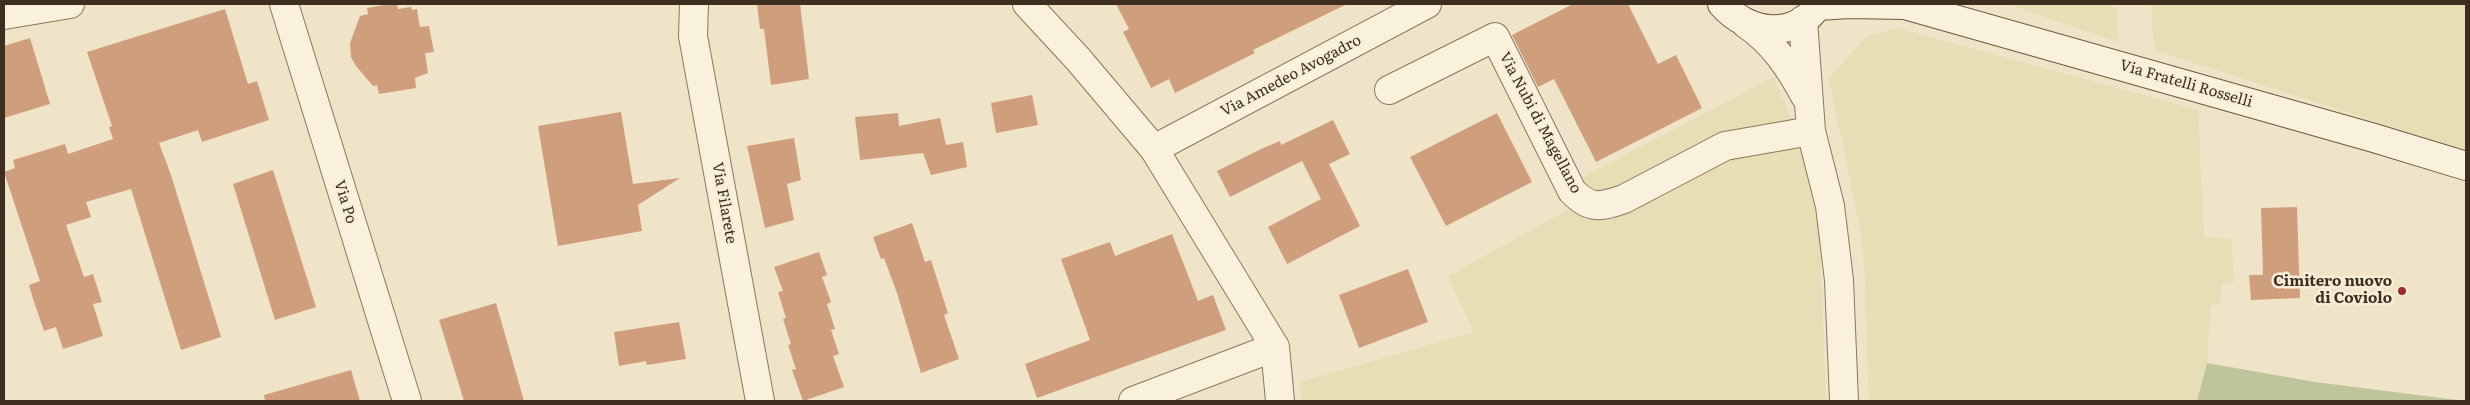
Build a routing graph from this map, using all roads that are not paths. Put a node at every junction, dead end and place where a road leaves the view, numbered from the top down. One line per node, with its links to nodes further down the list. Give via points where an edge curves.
1 (70, 4): 9 (street)
2 (284, 4): 17 (street, Via Po)
3 (694, 4): 18 (street, Via Filarete, via 693,36)
4 (1027, 4): 14 (street)
5 (1427, 4): 14 (street, Via Amedeo Avogadro)
6 (1722, 4): 10 (street, Via Fratelli Rosselli)
7 (1904, 4): 8 (street, Via Fratelli Rosselli, via 1850,4); 15 (street, Via Fratelli Rosselli)
8 (1813, 10): 10 (street, Via Fratelli Rosselli, via 1790,27 1760,29); 12 (street)
9 (4, 15)
10 (1746, 24): 12 (street, via 1762,35 1789,66)
11 (1389, 90): 13 (street, Via Nubi di Magellano, via 1495,37 1572,191 1582,202 1593,206 1609,205 1624,199 1725,146)
12 (1810, 104): 13 (street)
13 (1811, 131): 21 (street, via 1830,206 1839,280)
14 (1154, 149): 16 (street)
15 (2466, 166)
16 (1275, 347): 19 (street); 20 (street)
17 (406, 401)
18 (760, 401)
19 (1133, 401)
20 (1280, 401)
21 (1844, 401)

